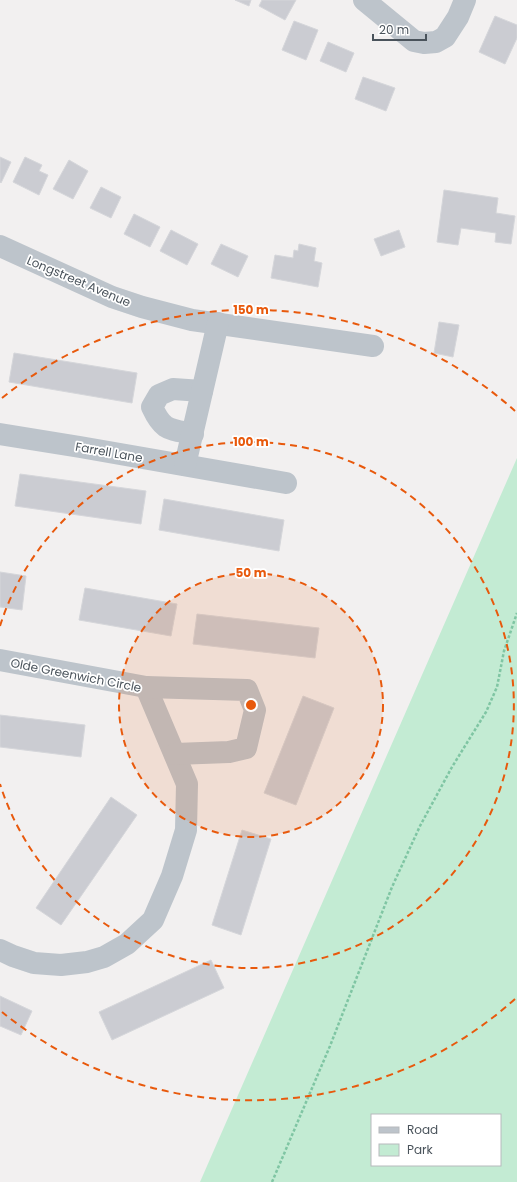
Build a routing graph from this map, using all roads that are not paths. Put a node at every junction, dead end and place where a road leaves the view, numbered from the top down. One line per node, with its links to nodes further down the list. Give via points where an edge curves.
1 (364, 0): 2 (street, via 414,41 424,44 445,37)
2 (465, 0)
3 (0, 246): 4 (street, Longstreet Avenue, via 112,297 192,320)
4 (218, 323): 5 (street, Longstreet Avenue); 6 (street)
5 (373, 346)
6 (202, 391): 8 (street); 8 (street, via 173,389 159,395 152,407 157,418 168,429)
7 (0, 434): 9 (street, Farrell Lane)
8 (193, 434): 9 (street)
9 (185, 465): 10 (street, Farrell Lane)
10 (286, 483)
11 (0, 660): 12 (street, Olde Greenwich Circle)
12 (146, 687): 13 (street, Olde Greenwich Circle); 13 (street, via 247,690 255,710 246,748 229,752)
13 (175, 754): 14 (street, Olde Greenwich Circle, via 187,784 186,830 172,876 152,920 127,944 104,957 87,962 61,965 34,963)
14 (0, 950)

